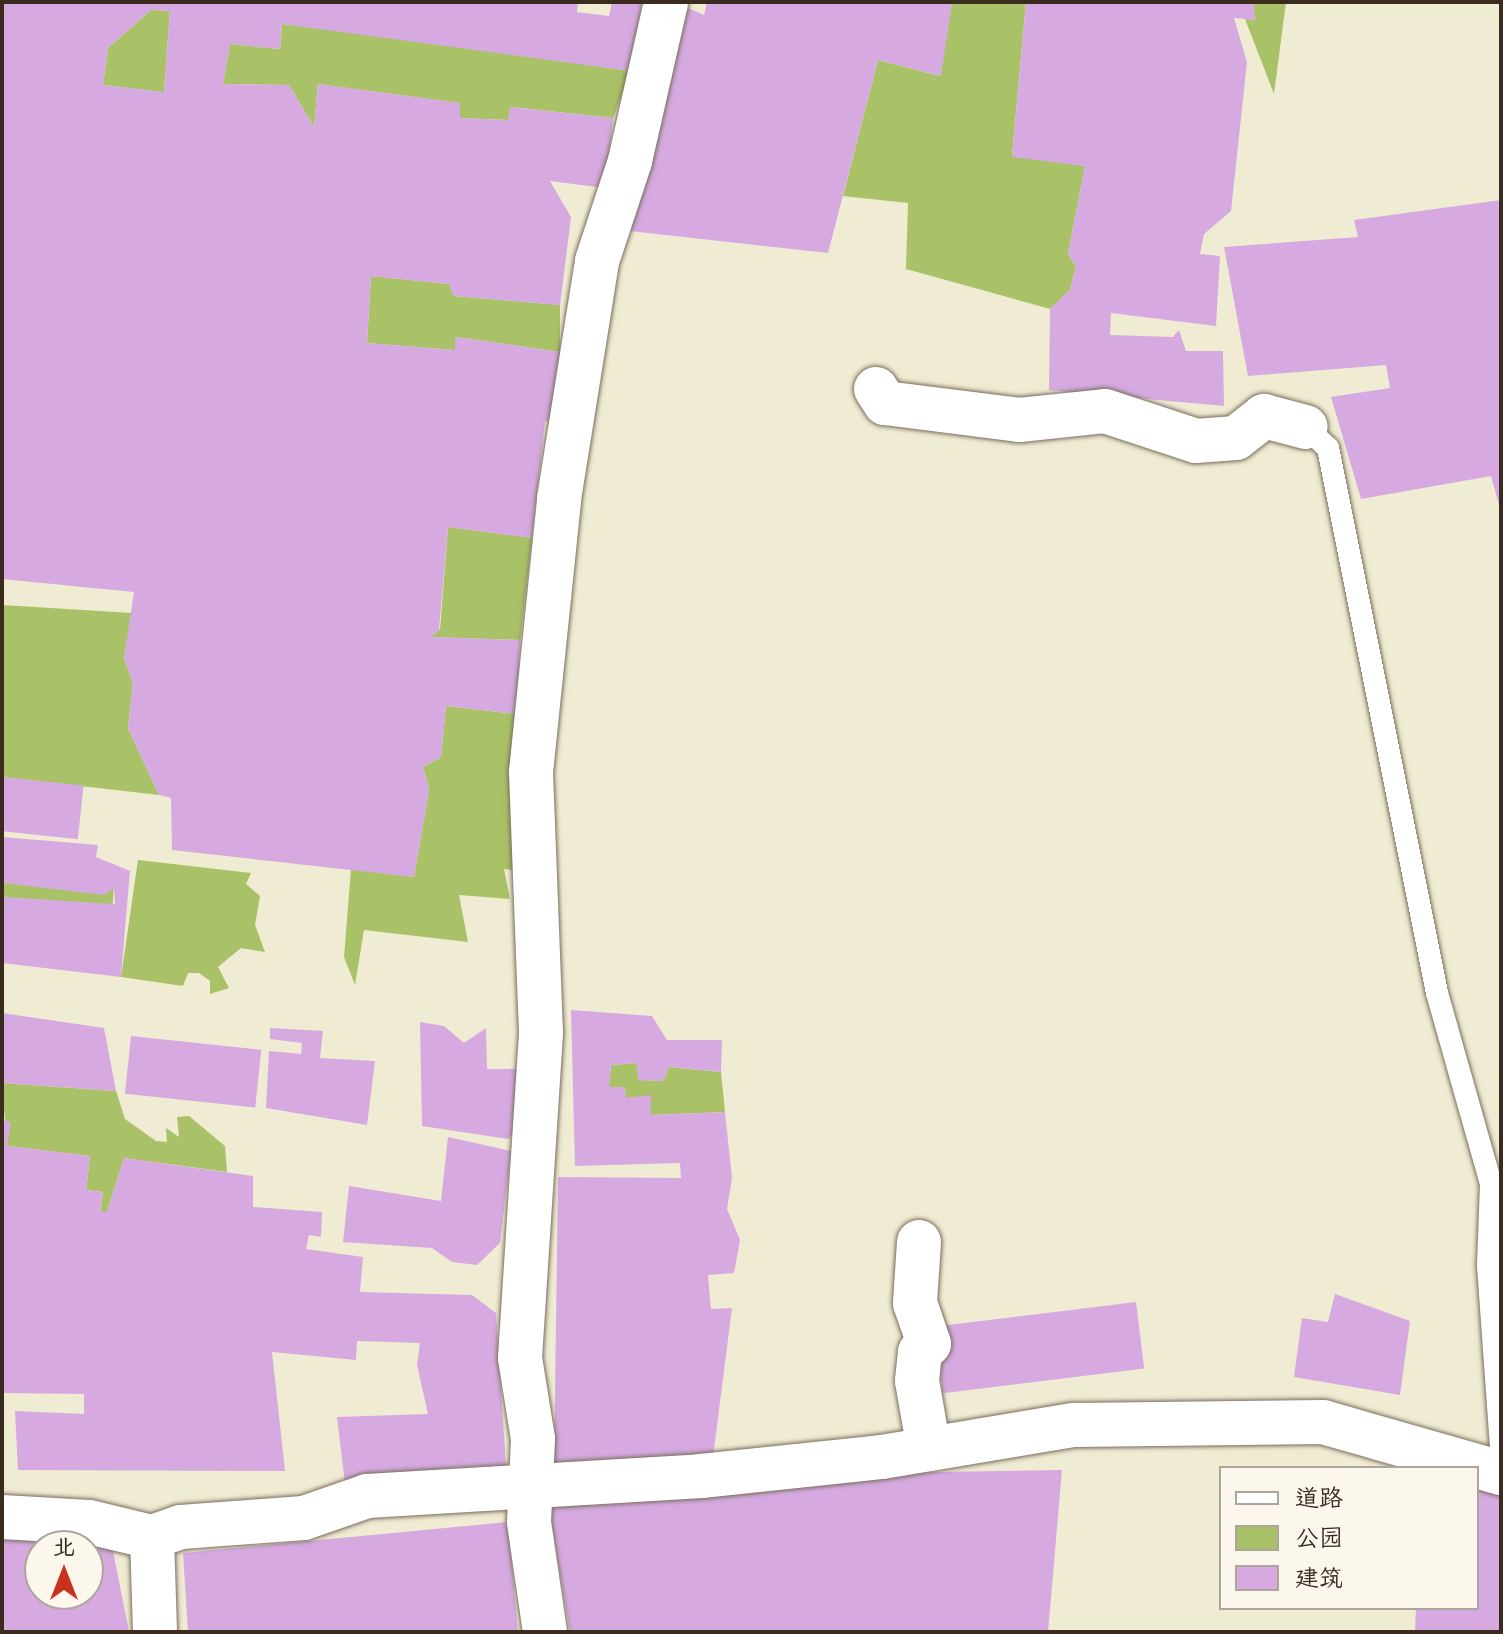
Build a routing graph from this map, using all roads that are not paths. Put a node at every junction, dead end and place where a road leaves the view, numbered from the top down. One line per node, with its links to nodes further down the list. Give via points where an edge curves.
1 (666, 2): 10 (street, via 630,161 597,261 559,499 531,772 541,1033 520,1358 533,1439)
2 (876, 389): 3 (street, via 885,403 1019,420 1105,411 1196,441 1236,438 1264,416)
3 (1306, 427): 5 (lane, via 1328,448 1437,993 1491,1184 1488,1266)
4 (919, 1242): 6 (street, via 915,1303 929,1344 920,1352 917,1381)
5 (1501, 1446)
6 (929, 1449): 7 (street, via 1074,1425 1323,1422); 10 (street, via 701,1476)
7 (1477, 1466)
8 (1479, 1467): 9 (street)
9 (1501, 1473)
10 (530, 1484): 12 (street, via 367,1496 304,1518 181,1527); 14 (street)
11 (2, 1517): 12 (street, via 89,1522)
12 (152, 1537): 13 (street)
13 (155, 1632)
14 (545, 1632)

